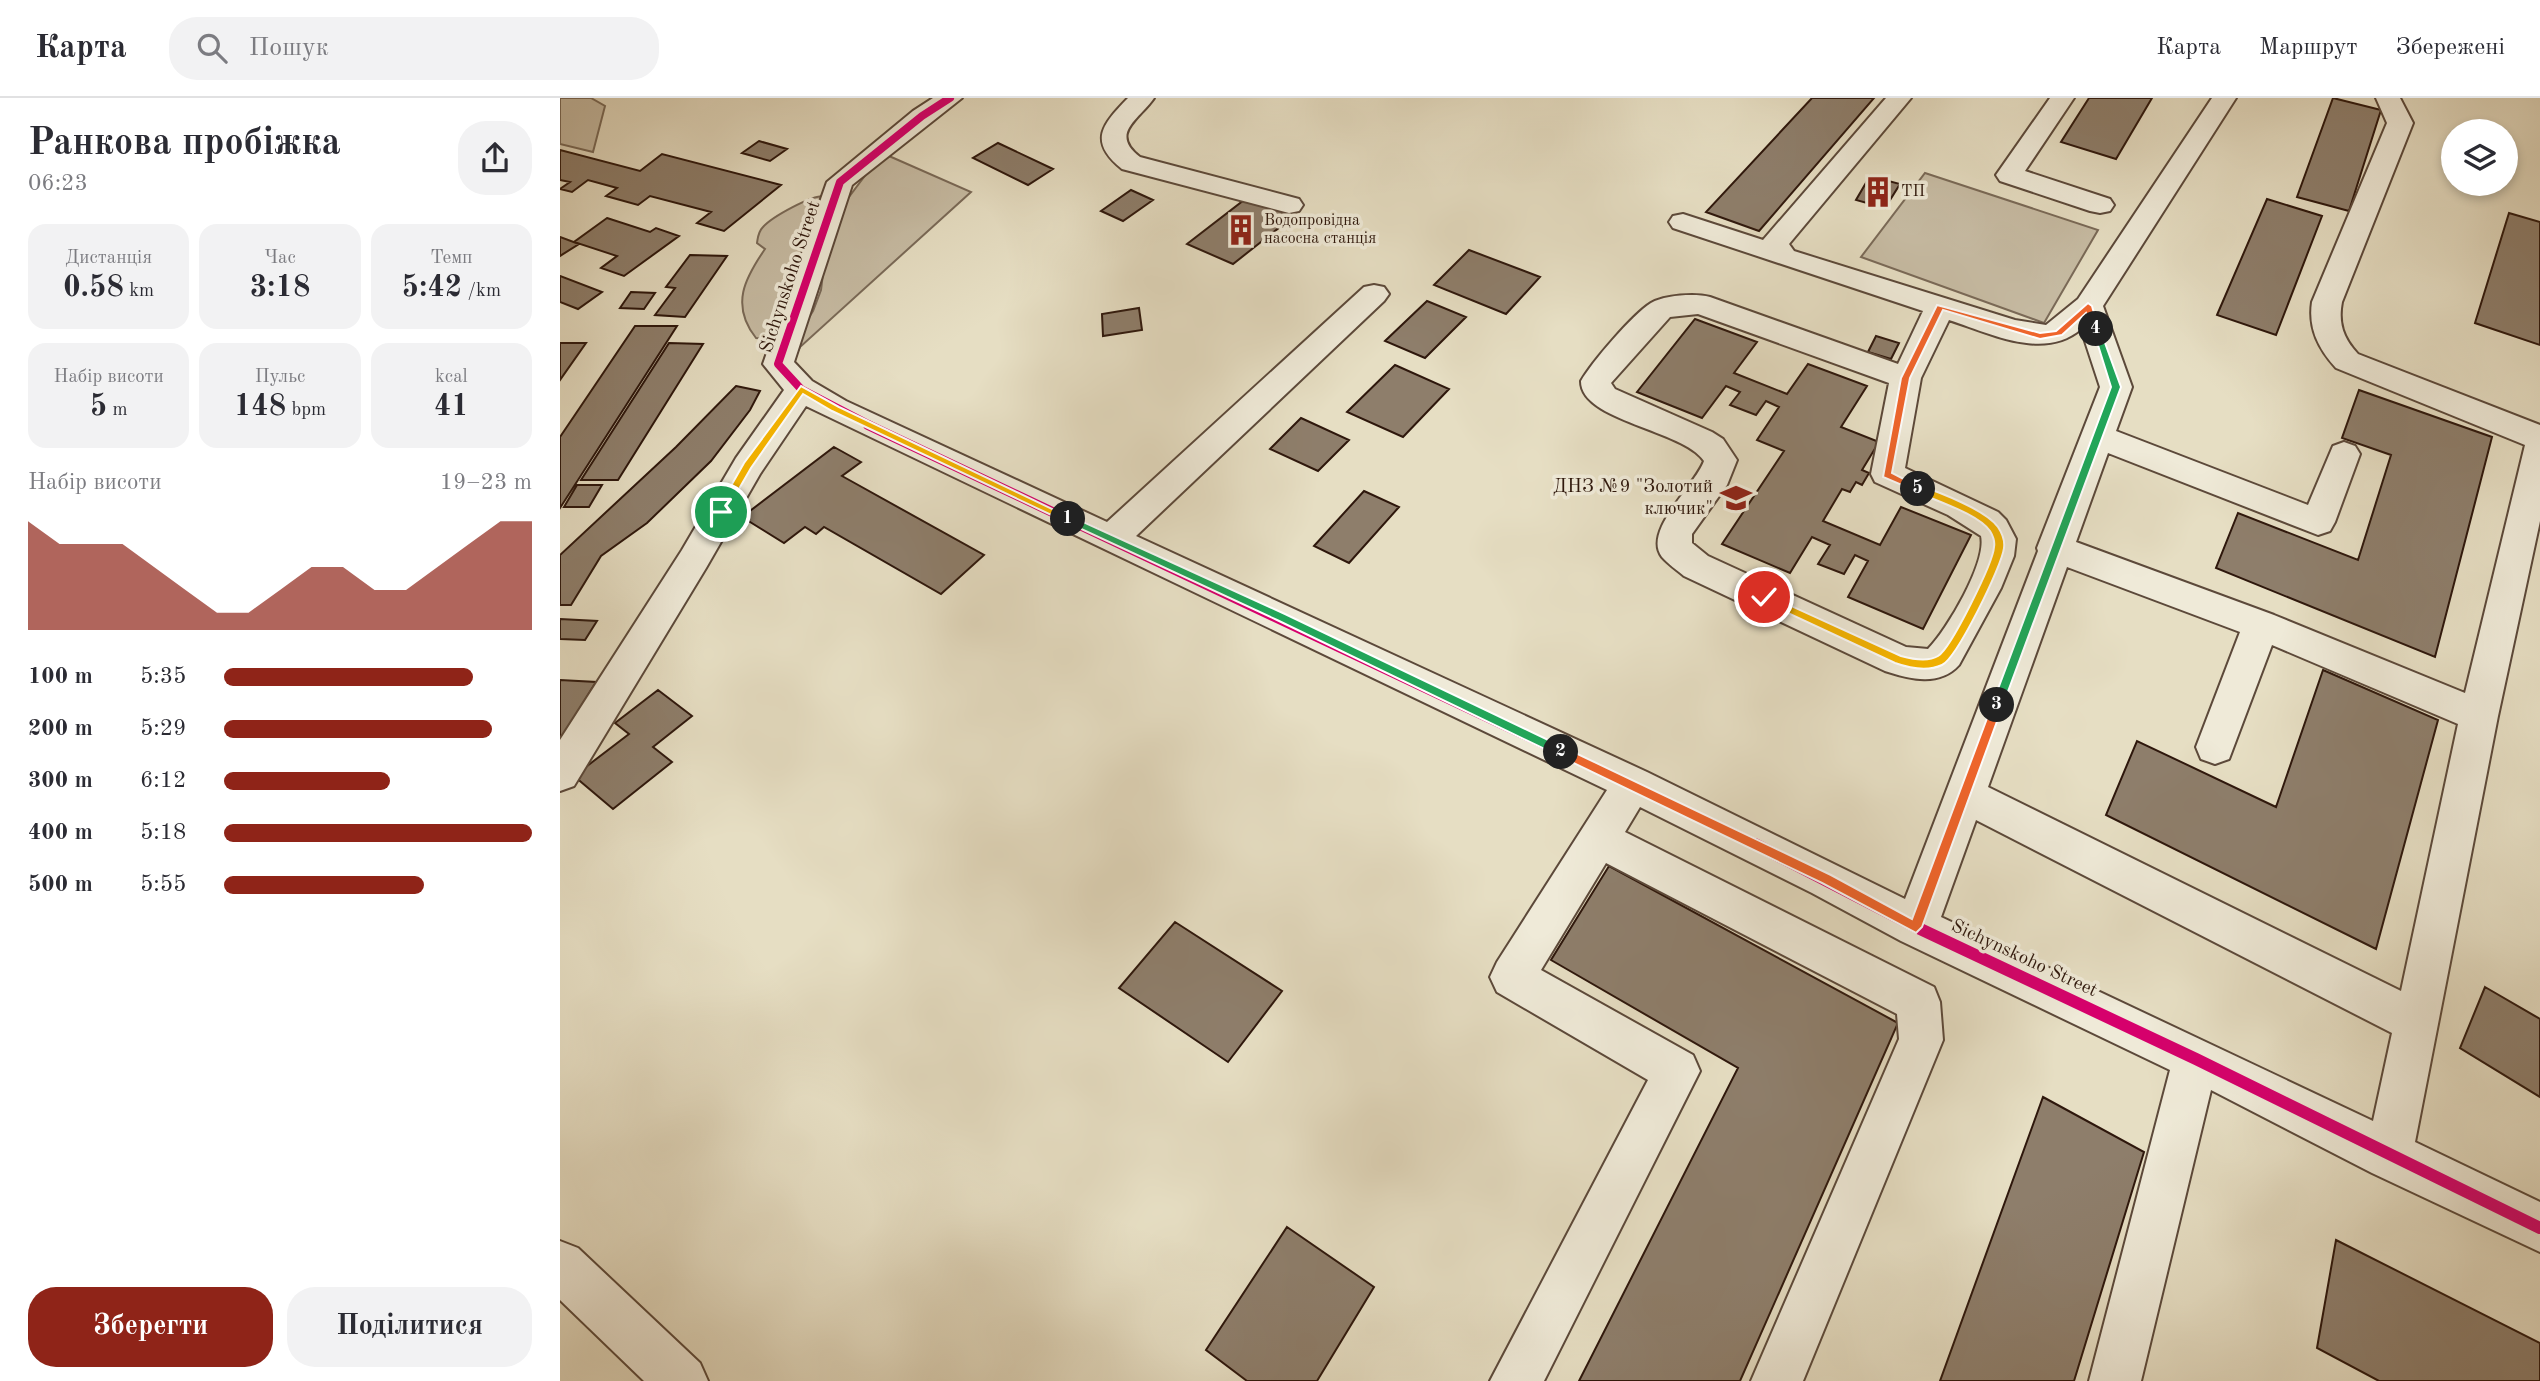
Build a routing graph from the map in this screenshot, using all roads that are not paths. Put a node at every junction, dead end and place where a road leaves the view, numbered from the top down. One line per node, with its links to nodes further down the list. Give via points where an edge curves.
1 (950, 98): 15 (street, Sichynskoho Street, via 840,182 778,364)
2 (1142, 98): 7 (street, via 1113,135 1115,150 1122,157)
3 (1899, 98): 10 (street, via 1775,243)
4 (2063, 98): 8 (street, via 2009,175)
5 (2224, 98): 12 (street)
6 (2388, 98): 17 (street, via 2400,123 2327,302 2324,314 2332,342 2347,361)
7 (1289, 205)
8 (2100, 205)
9 (1683, 222): 10 (street)
10 (1784, 257): 13 (street)
11 (1374, 294): 20 (street)
12 (2088, 306): 13 (street, via 2059,333 2040,336); 16 (street, via 2116,387)
13 (1940, 307): 14 (street)
14 (1906, 378): 14 (street, via 1886,474 1980,516 1999,539 1986,582 1953,648 1928,664 1898,660 1679,555 1674,536 1715,477 1721,460 1702,440 1609,399 1596,387 1596,381 1662,309 1699,304)
15 (801, 389): 20 (street, Sichynskoho Street); 25 (street, via 748,466)
16 (2098, 437): 19 (street, via 2318,522); 21 (street)
17 (2540, 438)
18 (2540, 446): 23 (street)
19 (2344, 454)
20 (1111, 539): 26 (street, Sichynskoho Street)
21 (2054, 548): 22 (street); 27 (street)
22 (2260, 625): 23 (street); 24 (street)
23 (2479, 716): 30 (street)
24 (2215, 747)
25 (560, 774)
26 (1633, 784): 28 (street); 29 (street, Sichynskoho Street)
27 (1964, 795): 29 (street); 30 (street)
28 (1599, 838): 36 (street, via 1512,977 1677,1071); 37 (street, via 1918,1002 1922,1040)
29 (1916, 927): 31 (street, Sichynskoho Street)
30 (2416, 1022): 32 (street)
31 (2196, 1059): 32 (street, Sichynskoho Street); 38 (street)
32 (2389, 1156): 33 (street, Sichynskoho Street)
33 (2540, 1228)
34 (560, 1266): 35 (street)
35 (682, 1381)
36 (1516, 1381)
37 (1777, 1381)
38 (2115, 1381)

